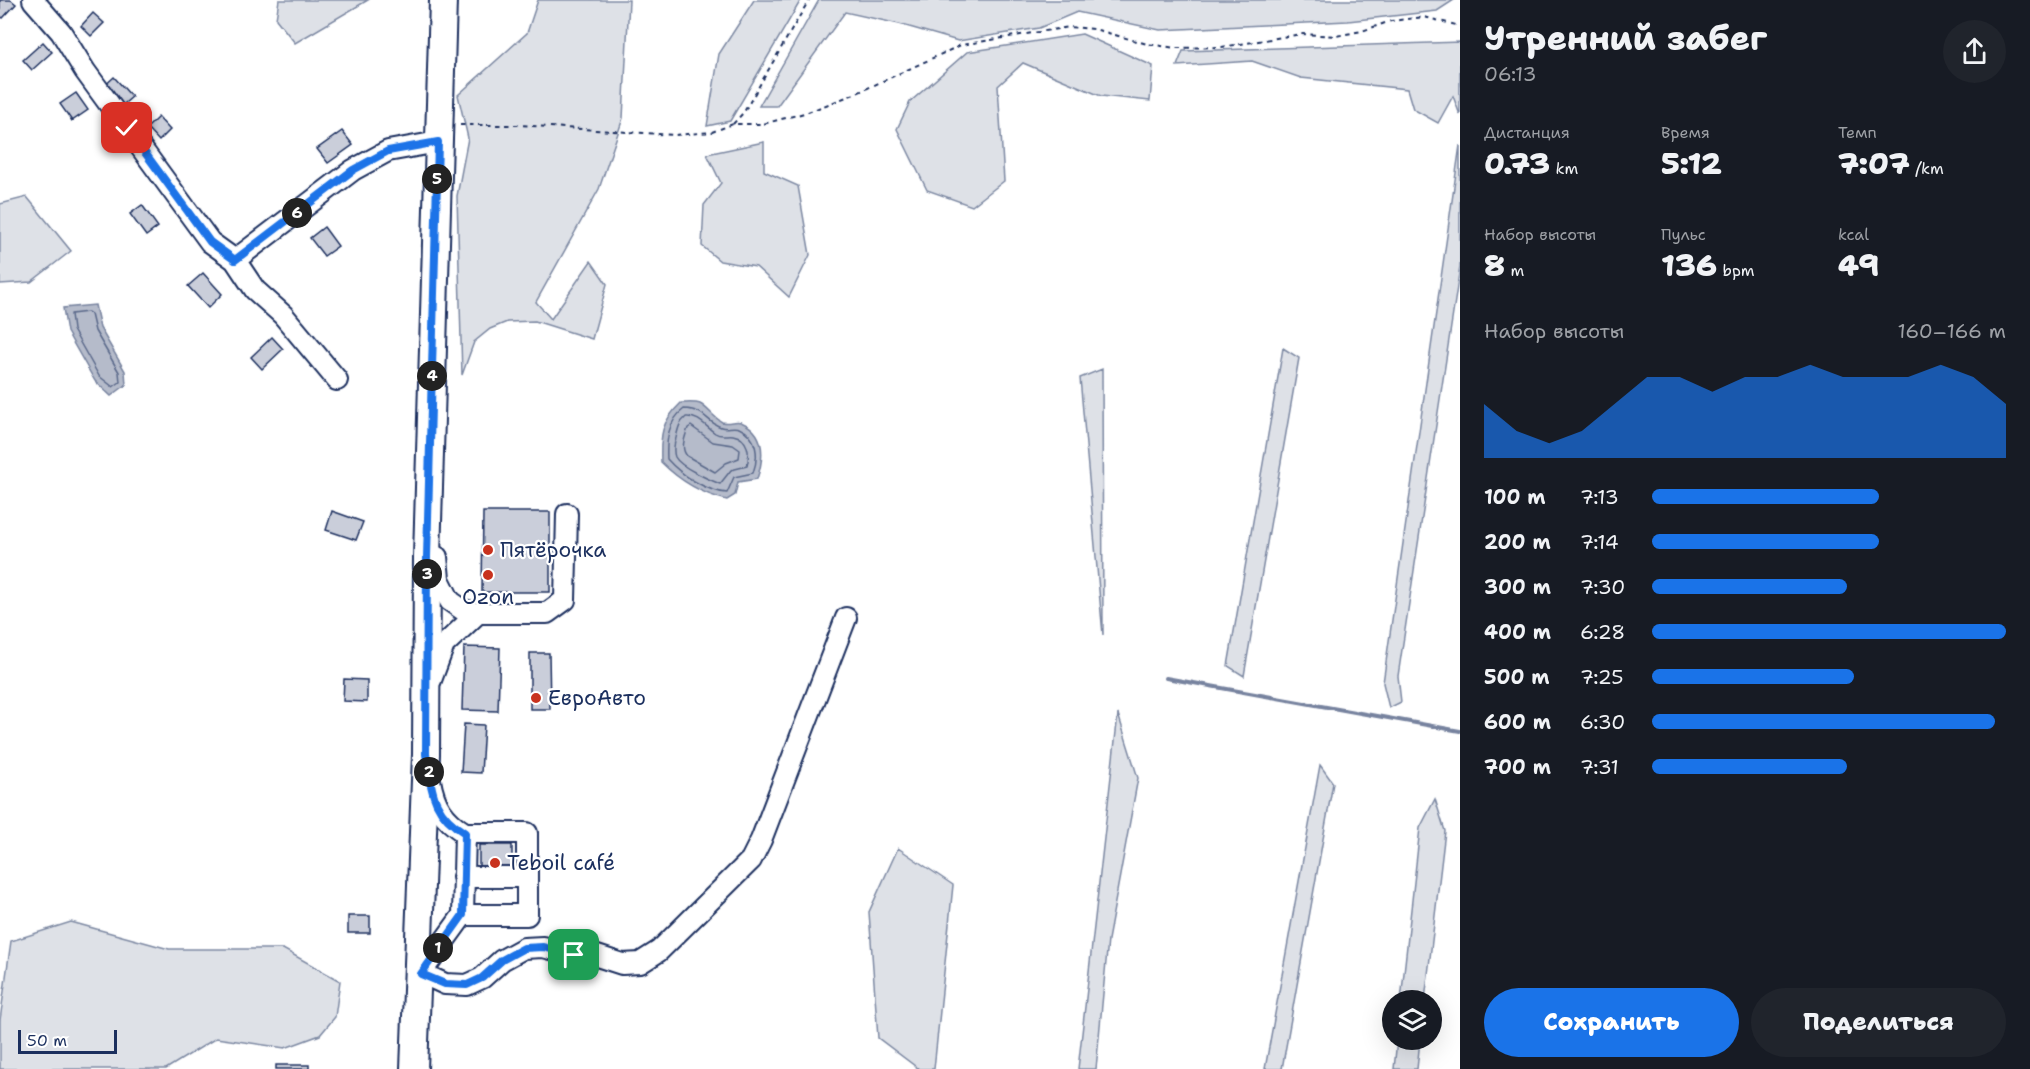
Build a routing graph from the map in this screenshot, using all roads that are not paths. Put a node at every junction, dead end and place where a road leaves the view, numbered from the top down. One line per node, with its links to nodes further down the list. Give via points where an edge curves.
1 (33, 0): 4 (lane, via 61,32 210,242)
2 (443, 0): 3 (main road)
3 (439, 134): 4 (lane, via 388,151 353,170); 6 (main road)
4 (235, 260): 5 (lane, via 255,290 283,315)
5 (337, 380)
6 (429, 456): 8 (lane, via 439,579 450,601 463,610); 10 (main road)
7 (567, 513): 8 (lane, via 565,600 546,613)
8 (478, 613): 10 (lane, via 444,645 431,676)
9 (846, 618): 16 (lane, via 750,860 659,951 640,963 622,964 594,955 524,948 467,985)
10 (427, 710): 11 (main road)
11 (426, 754): 12 (lane, via 436,806 450,824); 16 (main road)
12 (465, 833): 13 (lane, via 526,833); 14 (lane)
13 (527, 876): 14 (lane); 15 (lane, via 527,915)
14 (463, 877): 15 (lane)
15 (463, 915): 16 (lane)
16 (419, 985): 17 (main road)
17 (414, 1069)

